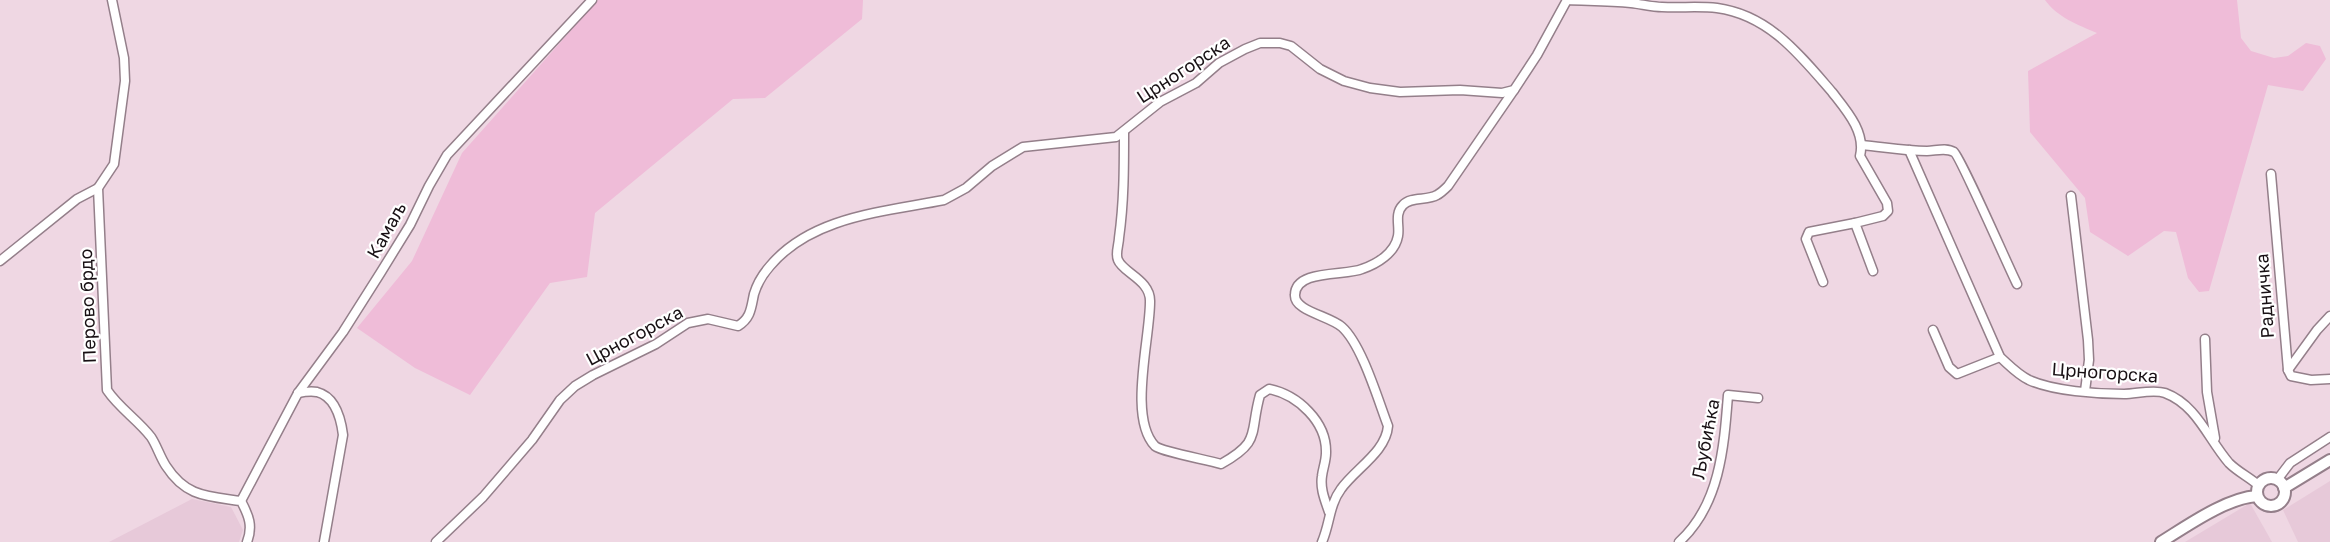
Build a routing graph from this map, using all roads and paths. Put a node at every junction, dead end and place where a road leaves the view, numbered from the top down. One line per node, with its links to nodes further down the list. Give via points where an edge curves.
1 (112, 0): 9 (street, via 125,81 114,164)
2 (592, 0): 23 (street, Камаљ, via 447,155 381,272)
3 (1567, 0): 4 (street); 6 (street, via 1719,9 1762,23 1783,37 1837,99 1856,125)
4 (1514, 90): 5 (street, Црногорска, via 1400,92 1370,88 1320,69 1291,46 1260,44 1219,63 1196,83 1160,102); 31 (street, via 1448,186 1437,195 1411,200 1402,206 1398,237 1386,256 1361,270 1315,276 1296,288 1296,303 1343,328 1358,352 1388,426 1387,436 1340,490)
5 (1124, 132): 31 (street, via 1123,208 1117,256 1120,264 1143,284 1151,299 1141,400 1149,437 1156,448 1221,464 1250,443 1260,395 1269,389 1284,392 1306,409 1324,433 1327,454 1322,493); 34 (street, Црногорска, via 1116,137 1023,147 954,196 854,217 796,242 770,266 759,282 751,311 738,326 708,319 688,323 575,386 483,497)
6 (1863, 145): 7 (street); 11 (street, via 1860,156 1888,211)
7 (1909, 150): 15 (street, via 1942,149 1953,151 1960,159); 19 (street, Црногорска)
8 (2271, 174): 20 (street, Радничка)
9 (98, 188): 12 (street, via 76,199); 30 (street, Перово брдо, via 107,390 151,438 165,465 187,490)
10 (2071, 196): 22 (street, via 2088,340)
11 (1855, 223): 13 (street); 14 (street, via 1807,235)
12 (0, 261)
13 (1873, 271)
14 (1823, 282)
15 (2017, 284)
16 (2330, 316): 20 (street)
17 (1933, 330): 19 (street, via 1949,367 1957,374)
18 (2205, 339): 26 (street, via 2207,392)
19 (2000, 357): 22 (street, Црногорска, via 2035,382)
20 (2288, 370): 21 (street, via 2291,376)
21 (2330, 379)
22 (2085, 391): 26 (street, Црногорска, via 2162,392 2191,411)
23 (298, 393): 30 (street, Камаљ); 33 (street, via 318,392 341,418 342,435)
24 (1758, 398): 36 (street, Љубићка, via 1728,395 1719,474 1701,515)
25 (2330, 437): 28 (street, via 2289,463)
26 (2215, 442): 29 (street, Црногорска)
27 (2330, 460): 28 (street)
28 (2281, 484): 29 (street, via 2267,478); 29 (street, via 2282,500 2276,506 2264,505)
29 (2258, 490): 37 (street)
30 (241, 501): 32 (street, via 250,521)
31 (1329, 512): 35 (street)
32 (247, 542)
33 (324, 542)
34 (436, 542)
35 (1322, 542)
36 (1679, 542)
37 (2160, 542)

